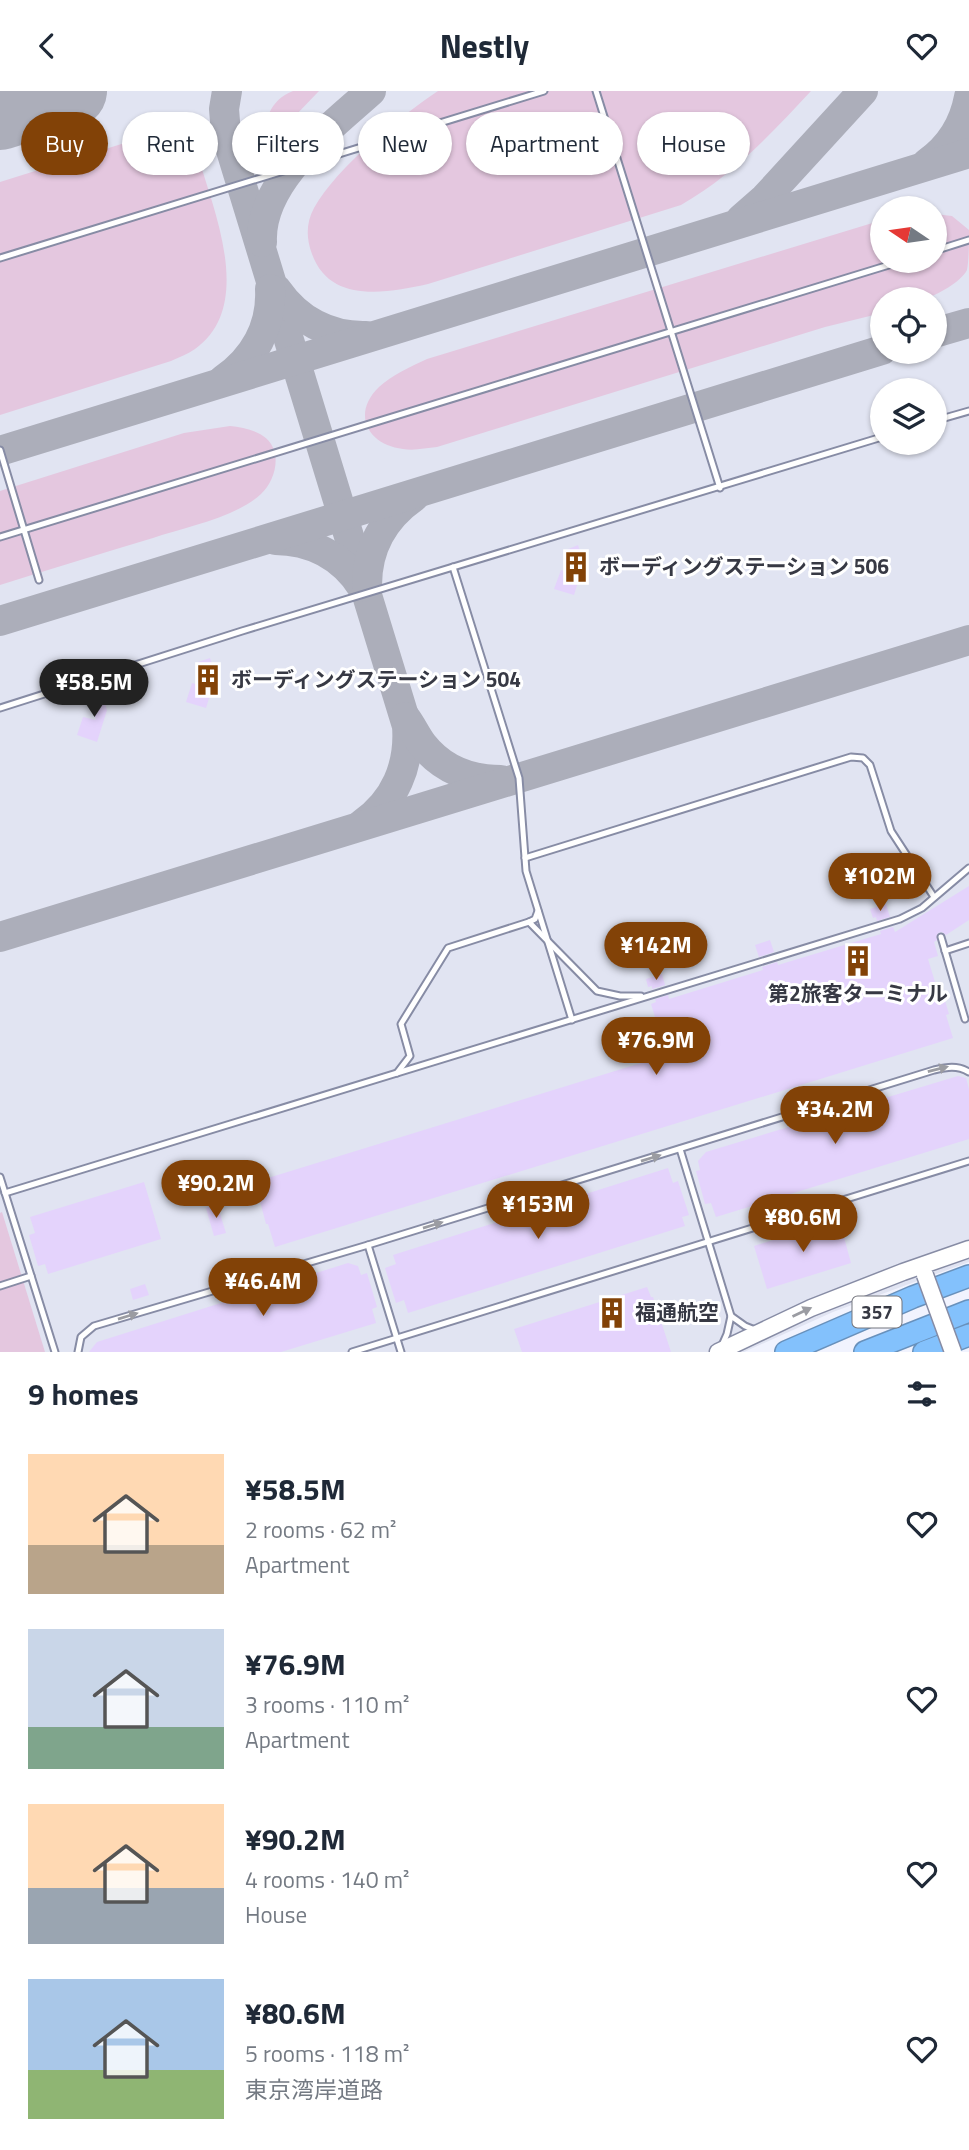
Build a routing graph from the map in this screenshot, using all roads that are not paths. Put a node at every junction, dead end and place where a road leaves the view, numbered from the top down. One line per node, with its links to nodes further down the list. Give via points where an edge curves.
1 (544, 91): 5 (lane)
2 (596, 91): 7 (lane)
3 (969, 240): 4 (lane)
4 (947, 247)
5 (0, 258)
6 (870, 271): 7 (lane)
7 (672, 332): 12 (lane); 13 (lane)
8 (969, 411): 9 (lane)
9 (947, 417)
10 (870, 441): 12 (lane)
11 (0, 450): 13 (lane)
12 (720, 488): 15 (lane)
13 (24, 530): 14 (lane); 16 (lane)
14 (0, 537)
15 (453, 567): 17 (lane); 18 (lane, via 519,778)
16 (39, 580)
17 (0, 708)
18 (525, 858): 20 (lane, via 858,757 870,765 891,831); 21 (lane)
19 (969, 868): 20 (lane)
20 (934, 897): 27 (lane, via 924,910 900,919)
21 (538, 911): 22 (lane); 24 (lane)
22 (529, 922): 24 (lane); 31 (lane, via 448,949 401,1024 410,1056)
23 (941, 937): 26 (lane)
24 (547, 941): 27 (lane, via 597,991); 29 (lane)
25 (969, 943): 26 (lane)
26 (945, 951): 28 (lane)
27 (648, 997): 29 (lane)
28 (964, 1019)
29 (572, 1020): 31 (lane)
30 (969, 1072): 32 (lane, one-way to 30, via 934,1070 950,1066)
31 (397, 1073): 35 (lane)
32 (681, 1149): 36 (lane); 37 (lane, one-way to 32)
33 (969, 1161): 36 (lane)
34 (0, 1177): 35 (lane)
35 (5, 1193): 40 (lane)
36 (707, 1242): 44 (lane); 47 (lane)
37 (368, 1245): 47 (lane); 49 (lane, one-way to 37, via 81,1337 94,1326)
38 (969, 1249): 39 (street)
39 (921, 1273): 45 (street, one-way to 39, via 811,1308); 56 (street); 57 (street, bridge)
40 (31, 1276): 42 (lane); 48 (lane)
41 (969, 1276): 53 (highway, 357)
42 (0, 1286)
43 (969, 1311): 54 (highway)
44 (731, 1316): 45 (lane, via 750,1329); 52 (lane)
45 (765, 1330): 52 (street)
46 (969, 1335): 55 (highway)
47 (397, 1339): 50 (lane); 51 (lane)
48 (55, 1352)
49 (78, 1352)
50 (352, 1352)
51 (401, 1352)
52 (717, 1352)
53 (786, 1352)
54 (865, 1352)
55 (924, 1352)
56 (947, 1352)
57 (954, 1352)

